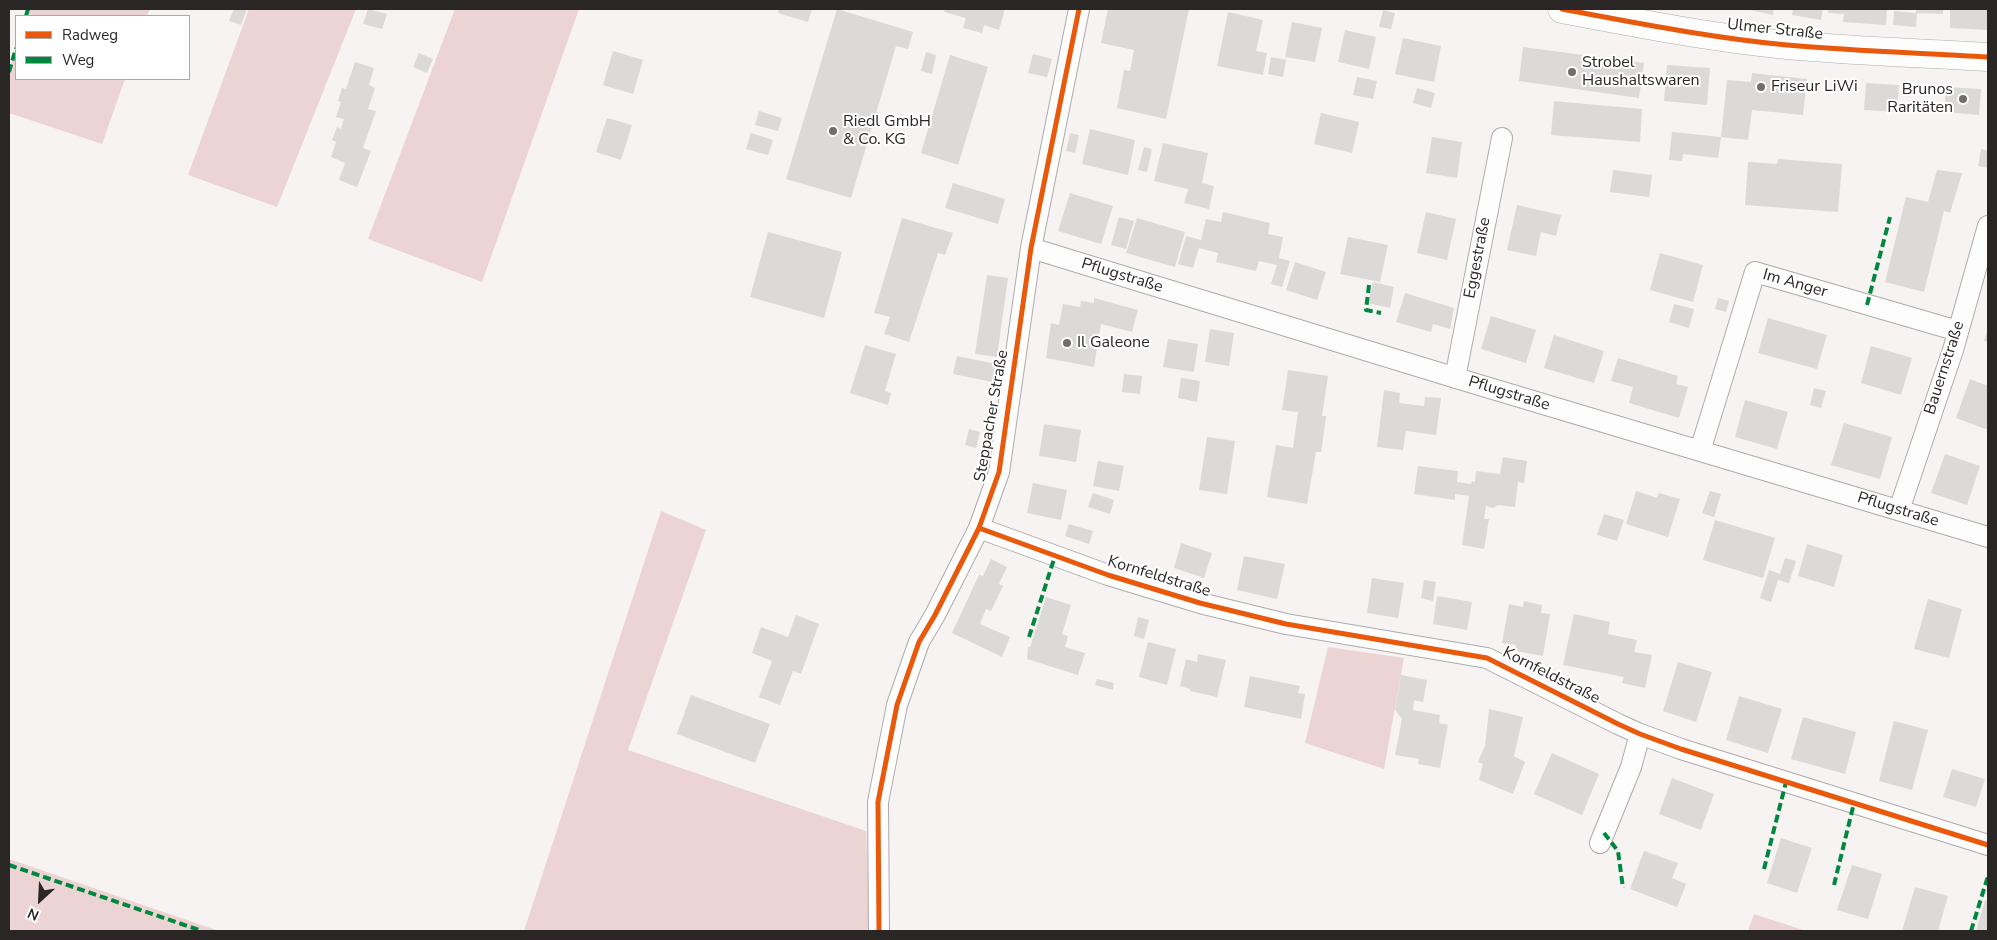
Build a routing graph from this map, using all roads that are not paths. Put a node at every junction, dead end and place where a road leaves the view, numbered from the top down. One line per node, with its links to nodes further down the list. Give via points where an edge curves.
1 (1079, 9): 6 (street, Steppacher Straße)
2 (1562, 9): 3 (street, Ulmer Straße, via 1659,28 1764,42)
3 (1988, 56)
4 (1502, 138): 8 (street, Eggestraße)
5 (1988, 226): 7 (street, Bauernstraße)
6 (1031, 248): 8 (street, Pflugstraße); 11 (street, Steppacher Straße, via 999,472)
7 (1958, 331): 9 (street, Im Anger, via 1755,272); 10 (street, Bauernstraße)
8 (1454, 378): 9 (street, Pflugstraße)
9 (1700, 451): 10 (street, Pflugstraße)
10 (1899, 510): 12 (street, Pflugstraße)
11 (979, 528): 13 (street, Kornfeldstraße, via 1200,604 1286,624 1487,658); 16 (street, Steppacher Straße, via 920,642 897,706 878,802)
12 (1988, 537)
13 (1640, 734): 14 (street); 15 (street, Kornfeldstraße)
14 (1600, 842)
15 (1988, 845)
16 (878, 931)

